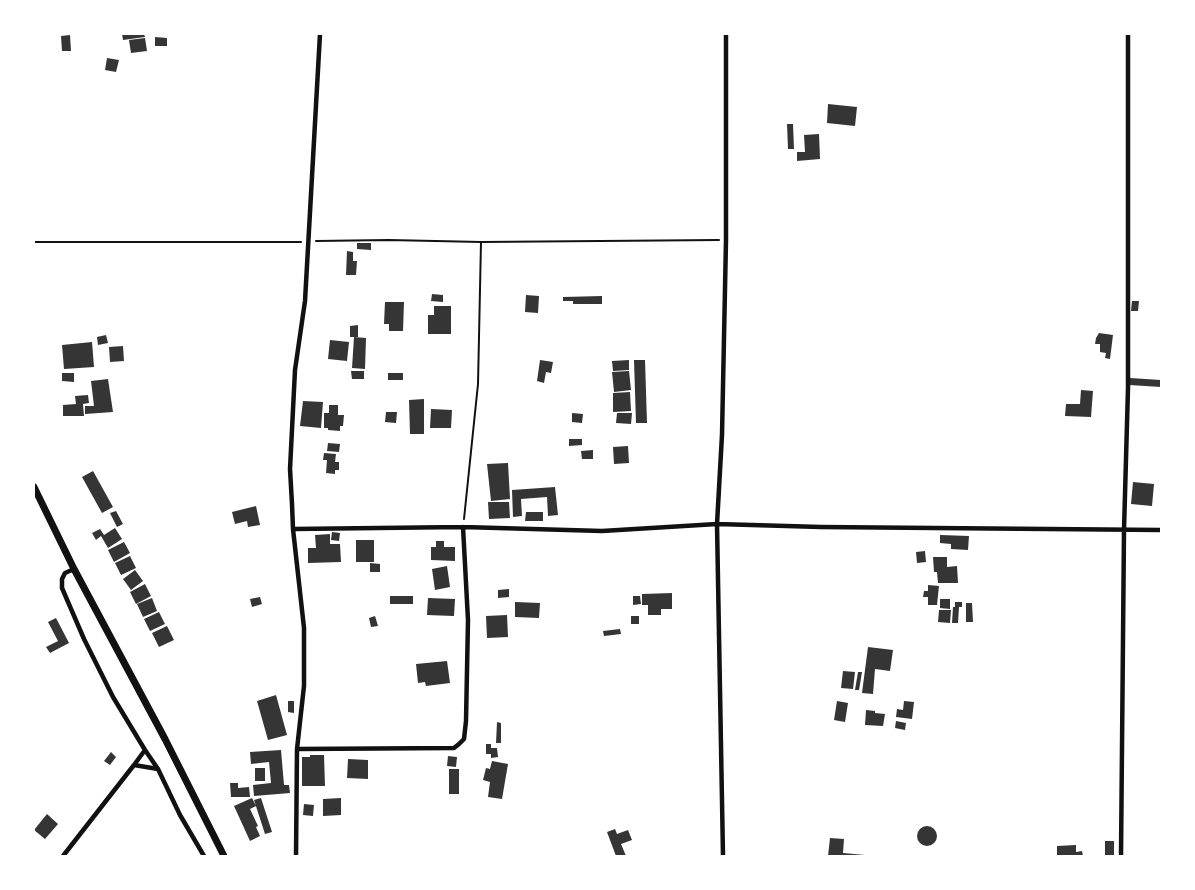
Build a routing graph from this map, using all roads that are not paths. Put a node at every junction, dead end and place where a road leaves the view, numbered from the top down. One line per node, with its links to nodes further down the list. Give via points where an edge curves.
1 (320, 34): 7 (street, via 305,301 295,370 290,459)
2 (726, 34): 5 (street, via 726,240)
3 (1128, 34): 8 (street, via 1128,388)
4 (34, 486): 10 (main road)
5 (717, 524): 6 (street, via 602,531); 8 (street); 19 (street)
6 (463, 527): 7 (street); 11 (street, via 468,620 464,739 454,748)
7 (292, 529): 11 (street, via 304,628 304,686)
8 (1124, 530): 9 (street); 20 (street)
9 (1161, 530)
10 (74, 568): 12 (street, via 62,579 62,588 113,697); 17 (main road)
11 (297, 749): 18 (street)
12 (145, 750): 13 (street); 14 (street)
13 (134, 765): 14 (street); 15 (street)
14 (158, 769): 16 (street)
15 (63, 856)
16 (204, 856)
17 (224, 856)
18 (296, 856)
19 (723, 856)
20 (1120, 856)

